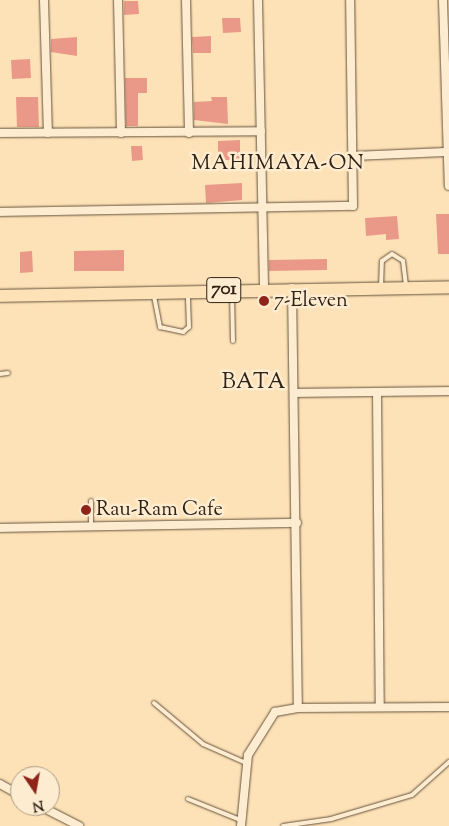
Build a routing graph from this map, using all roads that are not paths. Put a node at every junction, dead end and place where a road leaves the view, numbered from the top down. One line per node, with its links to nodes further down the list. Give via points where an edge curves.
1 (44, 0): 9 (street)
2 (118, 0): 10 (street)
3 (186, 0): 11 (street)
4 (258, 0): 7 (street)
5 (350, 0): 13 (street)
6 (443, 0): 12 (street)
7 (261, 132): 11 (street); 15 (street)
8 (0, 133): 9 (street)
9 (48, 133): 10 (street)
10 (121, 133): 11 (street)
11 (189, 133)
12 (448, 152): 13 (street); 14 (street)
13 (352, 156): 15 (street, via 353,206)
14 (449, 186)
15 (262, 209): 16 (street); 18 (street)
16 (0, 212)
17 (449, 287): 21 (main road, 701)
18 (264, 288): 19 (main road, 701); 22 (main road, 701)
19 (292, 288): 20 (main road, 701); 31 (street)
20 (380, 288): 21 (main road, 701); 21 (lane, via 382,261 392,254 403,262)
21 (406, 288)
22 (232, 289): 23 (main road, 701); 26 (lane)
23 (188, 291): 24 (main road, 701); 24 (lane, via 189,327 183,332 160,328)
24 (154, 292): 25 (main road, 701)
25 (0, 296)
26 (233, 340)
27 (8, 373): 28 (lane)
28 (0, 374)
29 (449, 391): 30 (street)
30 (377, 392): 31 (street); 37 (street)
31 (295, 393): 33 (street)
32 (91, 501): 34 (lane)
33 (297, 523): 34 (street); 39 (street)
34 (92, 526): 35 (street)
35 (0, 528)
36 (154, 703): 41 (lane, via 203,744)
37 (380, 706): 38 (street); 39 (street)
38 (449, 707)
39 (298, 708): 41 (street, via 275,712)
40 (449, 762): 46 (lane, via 412,795 331,819)
41 (246, 763): 44 (street)
42 (188, 799): 44 (lane)
43 (60, 816): 45 (street)
44 (240, 823)
45 (79, 826)
46 (283, 826)

